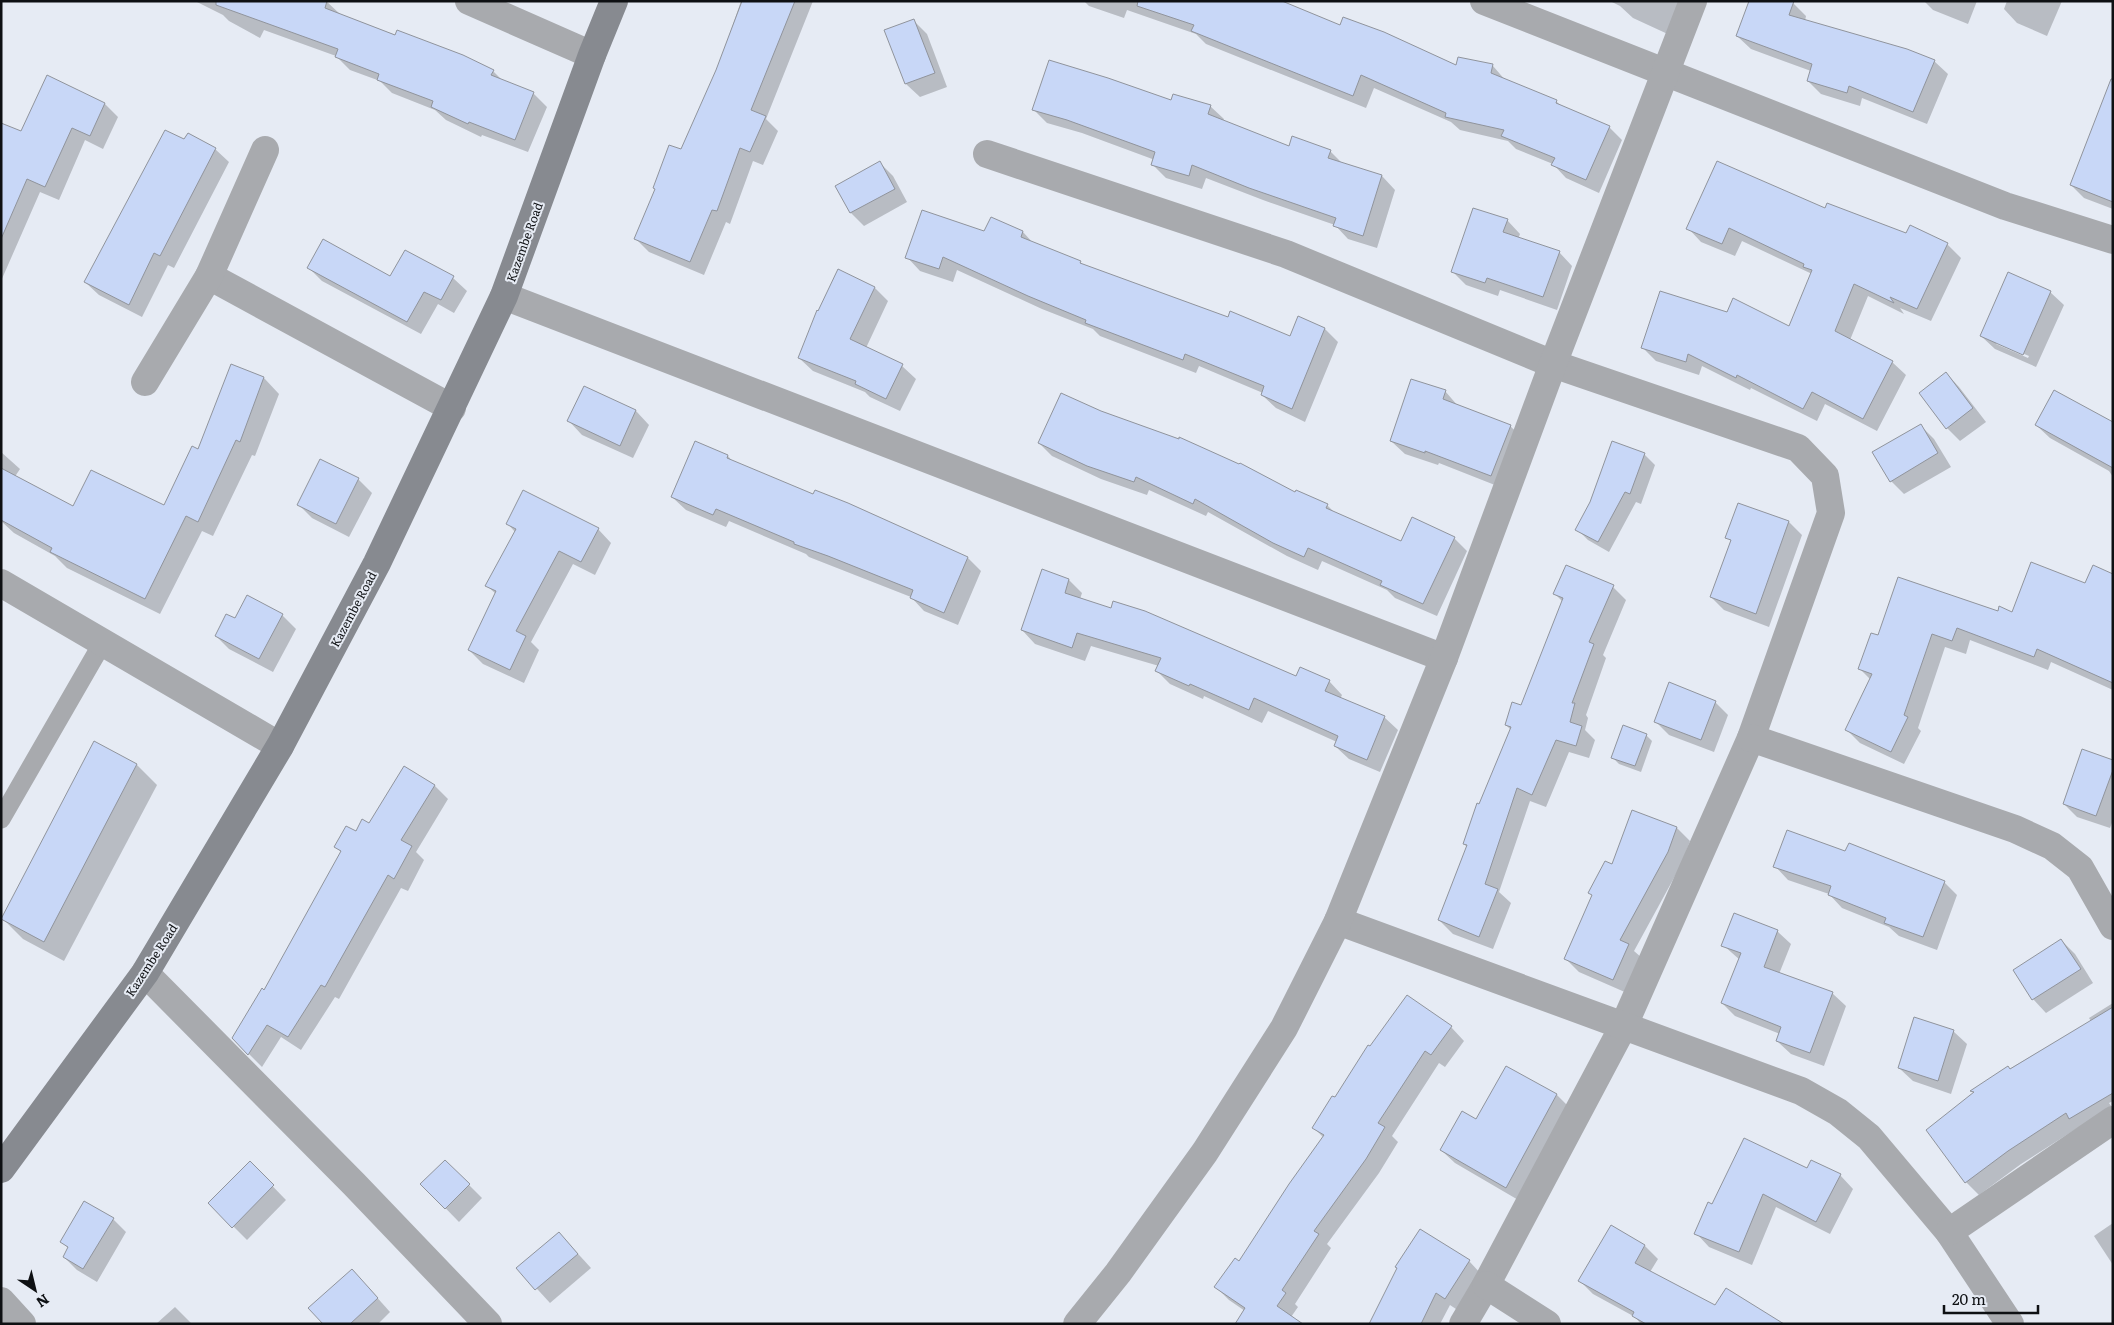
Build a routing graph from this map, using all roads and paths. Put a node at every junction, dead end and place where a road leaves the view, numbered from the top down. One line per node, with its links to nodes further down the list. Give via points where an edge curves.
1 (469, 1): 5 (street)
2 (614, 1): 5 (main road, Kazembe Road)
3 (1484, 1): 6 (street)
4 (1693, 1): 6 (street)
5 (592, 55): 11 (main road, Kazembe Road)
6 (1664, 72): 9 (street, via 2005,206); 12 (street)
7 (265, 150): 10 (street)
8 (986, 154): 12 (street, via 1286,254)
9 (2113, 240)
10 (209, 276): 13 (street); 14 (street)
11 (504, 296): 14 (main road, Kazembe Road); 17 (street)
12 (1553, 364): 17 (street); 18 (street, via 1798,448 1825,476 1830,513)
13 (145, 382)
14 (452, 408): 19 (main road, Kazembe Road, via 378,563)
15 (1, 583): 16 (street)
16 (103, 642): 19 (street); 20 (lane)
17 (1444, 658): 21 (street)
18 (1751, 738): 22 (street, via 2015,830 2052,846 2080,868); 24 (street)
19 (280, 746): 23 (main road, Kazembe Road)
20 (1, 819)
21 (1338, 922): 24 (street); 32 (street, via 1284,1028 1205,1152)
22 (2113, 926)
23 (145, 973): 26 (main road, Kazembe Road); 31 (street)
24 (1624, 1025): 27 (street, via 1801,1091 1838,1112 1869,1138); 28 (street)
25 (2113, 1120): 27 (street)
26 (1, 1169)
27 (1949, 1232): 35 (street)
28 (1486, 1285): 33 (street); 34 (street)
29 (1, 1301): 30 (street)
30 (22, 1324)
31 (488, 1324)
32 (1077, 1324)
33 (1463, 1324)
34 (1547, 1324)
35 (2010, 1324)

